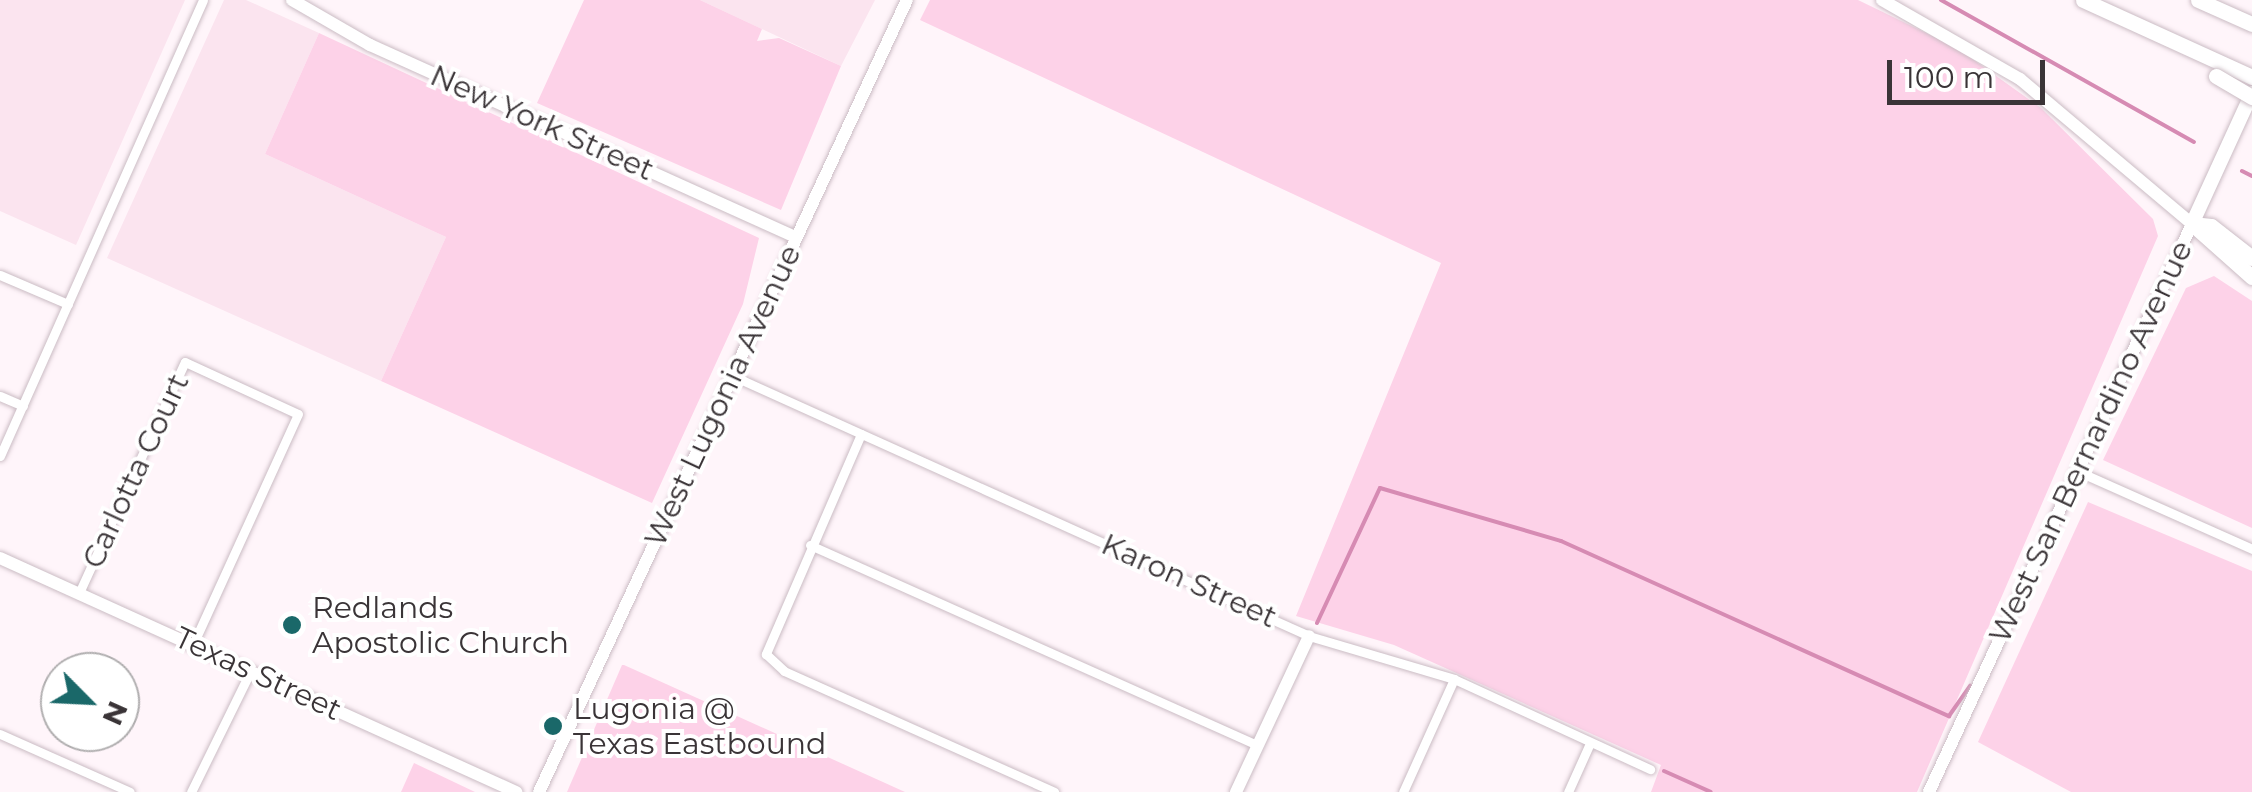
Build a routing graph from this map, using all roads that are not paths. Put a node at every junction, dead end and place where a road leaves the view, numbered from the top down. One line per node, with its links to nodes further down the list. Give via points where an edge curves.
1 (204, 0): 16 (street)
2 (292, 0): 12 (street, New York Street, via 370,45)
3 (906, 0): 12 (street, West Lugonia Avenue)
4 (1882, 0): 11 (street, via 2020,79)
5 (2083, 0): 8 (highway, via 2176,42)
6 (2198, 0): 7 (highway)
7 (2252, 24)
8 (2218, 70): 9 (highway); 10 (highway, bridge)
9 (2252, 77)
10 (2252, 95): 11 (main road, West San Bernardino Avenue)
11 (2192, 224): 13 (highway, via 2211,226); 15 (highway); 22 (street, West San Bernardino Avenue)
12 (796, 237): 17 (street, West Lugonia Avenue)
13 (2252, 258)
14 (0, 275): 16 (street)
15 (2252, 277)
16 (68, 304): 19 (street)
17 (733, 376): 20 (street, Karon Street); 38 (street, West Lugonia Avenue)
18 (0, 396): 19 (street)
19 (22, 406): 21 (street)
20 (861, 434): 23 (street); 27 (street, Karon Street)
21 (0, 456)
22 (2077, 471): 24 (street); 43 (street, West San Bernardino Avenue)
23 (810, 544): 33 (street); 39 (street, via 766,654 784,671)
24 (2252, 548)
25 (0, 558): 26 (street, Texas Street)
26 (79, 593): 28 (street, Texas Street); 28 (street, Carlotta Court, via 184,362 298,414)
27 (1308, 636): 30 (street, Karon Street); 33 (street)
28 (193, 644): 29 (street, Texas Street)
29 (250, 670): 36 (street); 37 (street, Texas Street)
30 (1454, 679): 32 (street, Karon Street); 41 (street)
31 (0, 734): 35 (street)
32 (1590, 744): 34 (street, Karon Street); 42 (street)
33 (1258, 745): 40 (street)
34 (1650, 769)
35 (130, 792)
36 (191, 792)
37 (516, 792)
38 (540, 792)
39 (1054, 792)
40 (1236, 792)
41 (1403, 792)
42 (1568, 792)
43 (1929, 792)

